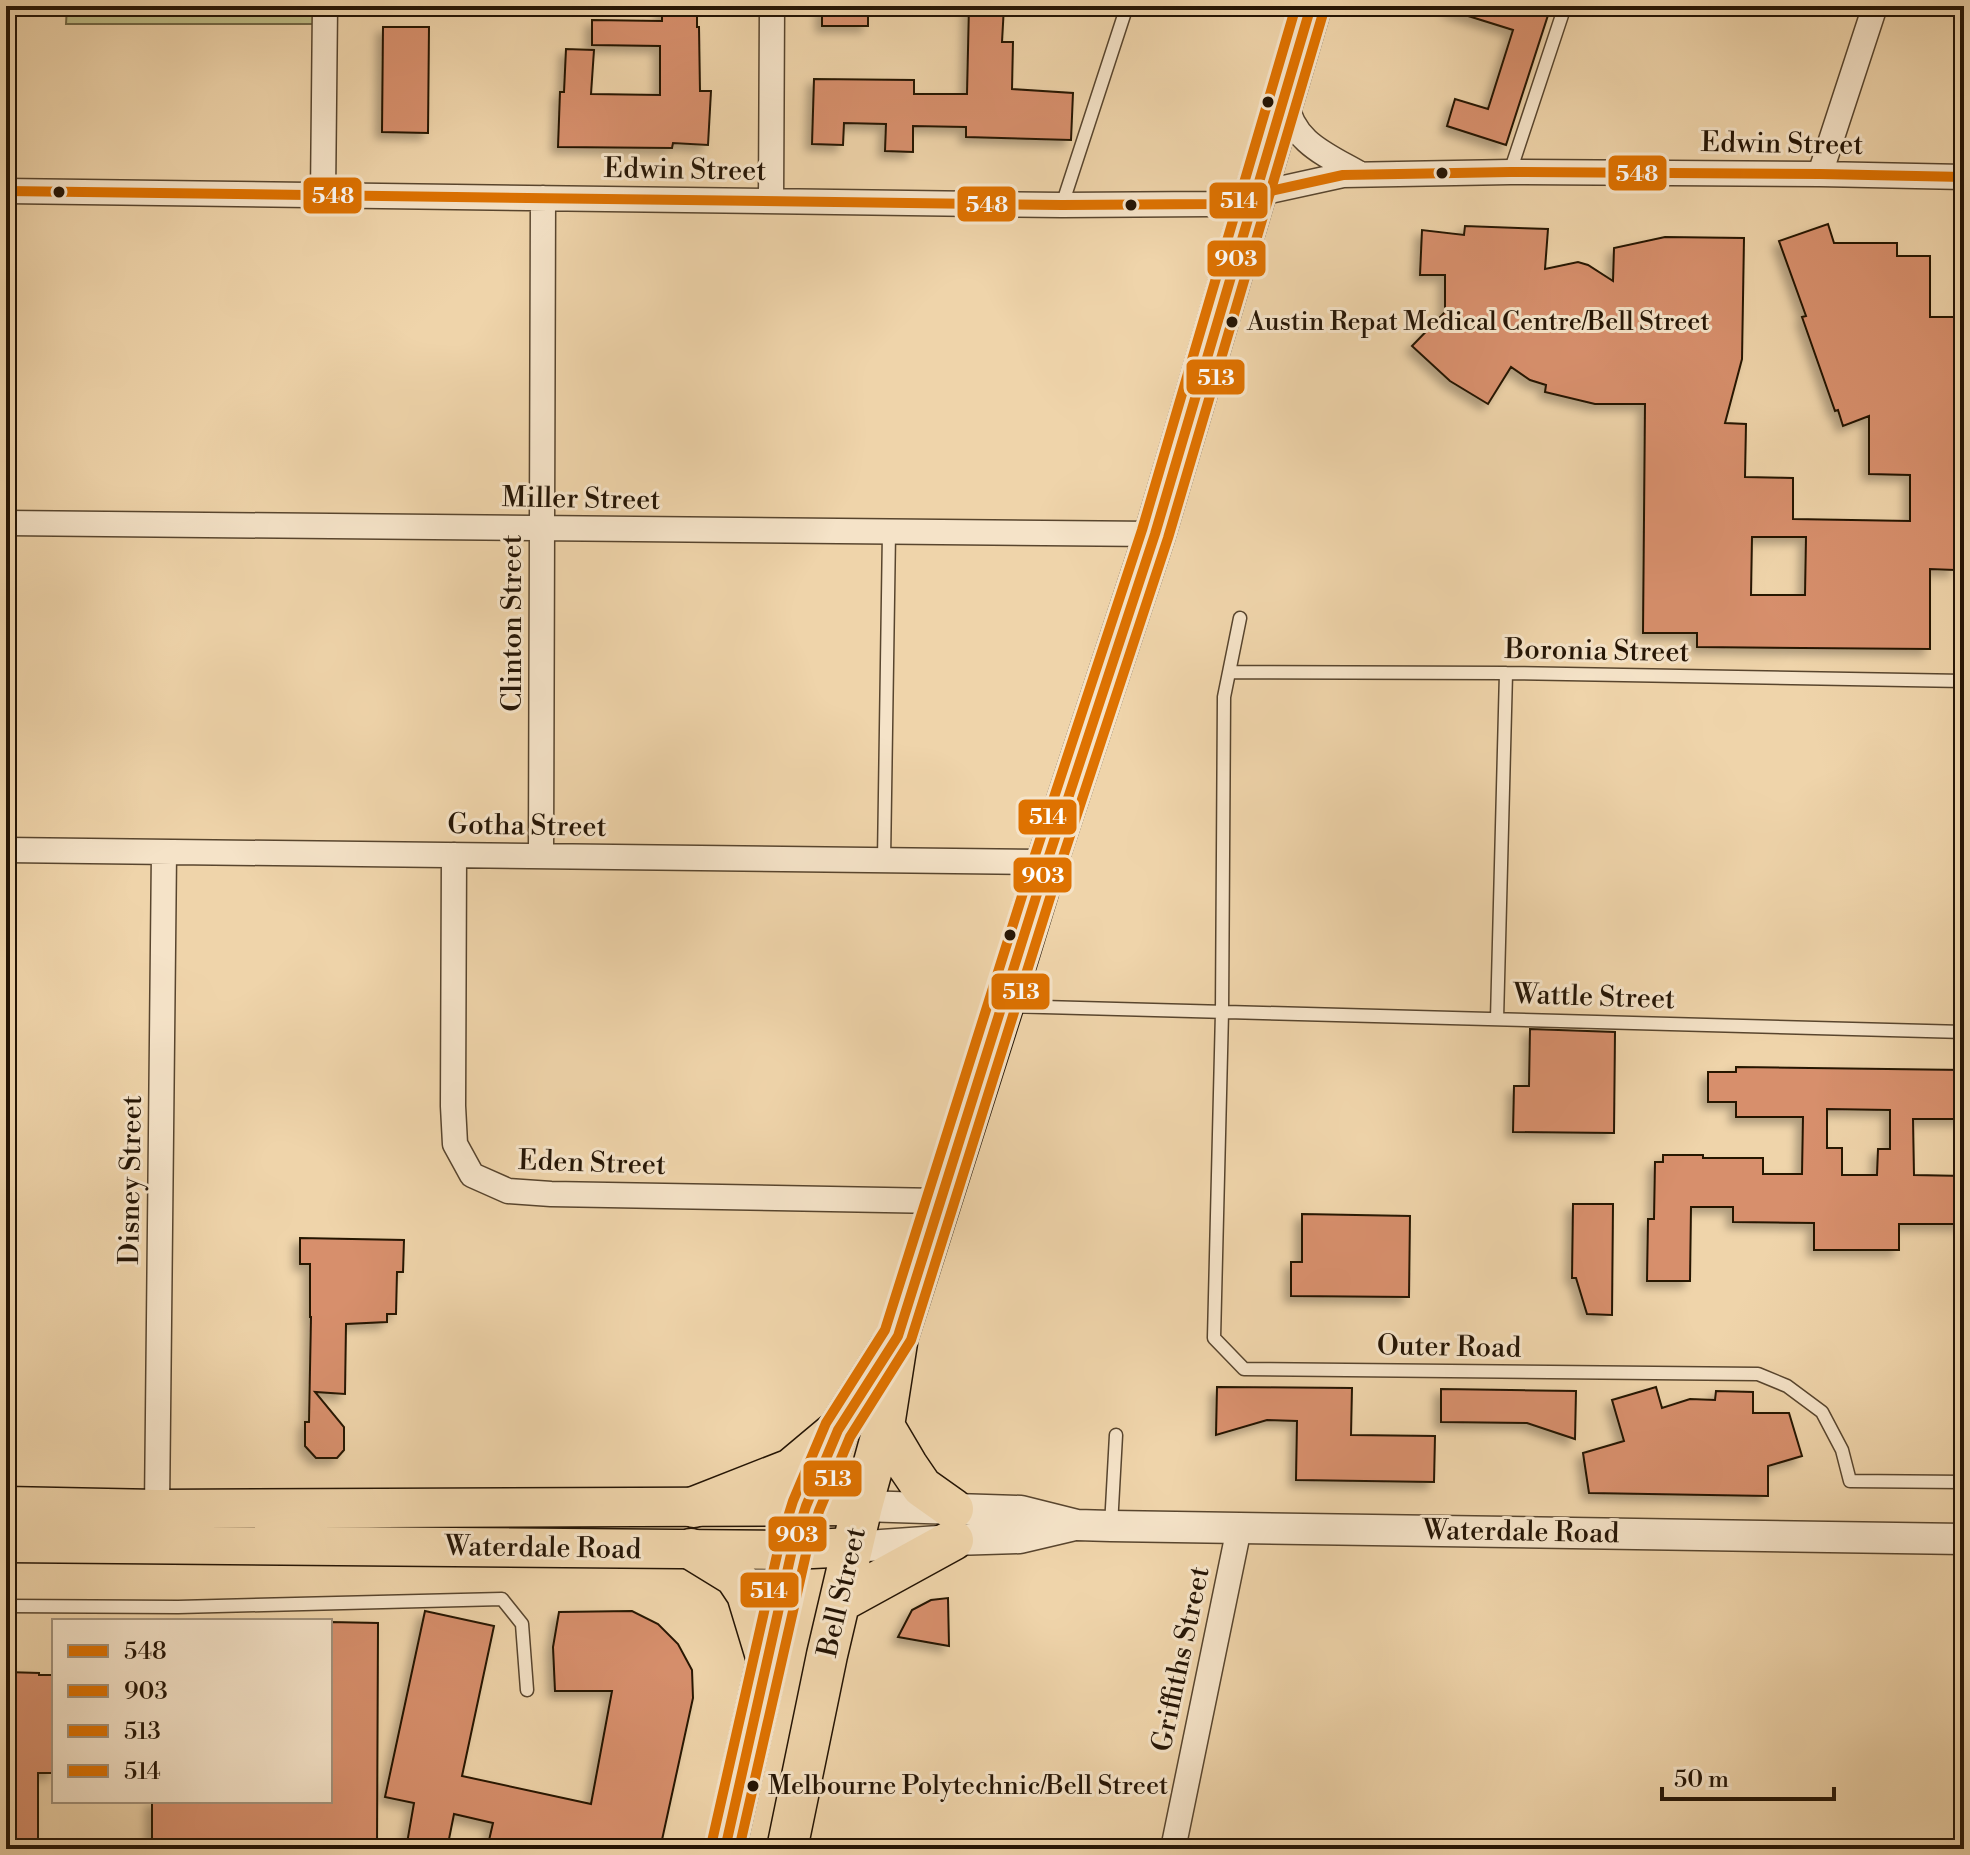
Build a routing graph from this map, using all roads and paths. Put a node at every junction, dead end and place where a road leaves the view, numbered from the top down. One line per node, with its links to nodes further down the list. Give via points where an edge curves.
1 (325, 6): 14 (street)
2 (772, 6): 16 (street)
3 (1127, 6): 17 (lane)
4 (1311, 6): 7 (highway, Bell Street)
5 (1565, 6): 8 (lane)
6 (1875, 6): 10 (street)
7 (1285, 94): 9 (street, via 1288,117 1307,143); 13 (highway, Bell Street)
8 (1510, 172): 9 (street, Edwin Street); 10 (street, Edwin Street)
9 (1360, 174): 13 (street, Edwin Street)
10 (1820, 174): 11 (street, Edwin Street)
11 (1964, 177)
12 (6, 191): 14 (street, Edwin Street)
13 (1255, 193): 17 (street, Edwin Street, via 1211,204); 21 (highway, Bell Street)
14 (323, 195): 15 (street, Edwin Street)
15 (543, 198): 16 (street, Edwin Street); 19 (street, Clinton Street)
16 (771, 201): 17 (street, Edwin Street)
17 (1062, 205)
18 (6, 523): 19 (street, Miller Street)
19 (542, 528): 20 (street, Miller Street); 29 (street, Clinton Street)
20 (889, 532): 21 (street, Miller Street); 30 (lane)
21 (1155, 534): 31 (highway, Bell Street)
22 (1240, 618): 23 (lane)
23 (1229, 672): 24 (lane, Boronia Street); 33 (lane, via 1224,697)
24 (1506, 673): 25 (lane, Boronia Street); 34 (lane)
25 (1964, 681)
26 (6, 850): 27 (street, Gotha Street)
27 (164, 852): 28 (street, Gotha Street); 46 (street, Disney Street)
28 (454, 855): 29 (street, Gotha Street); 36 (street, Eden Street, via 455,1144 472,1175 508,1191)
29 (541, 856): 30 (street, Gotha Street)
30 (884, 860): 31 (street, Gotha Street)
31 (1047, 862): 32 (highway, Bell Street)
32 (1003, 1006): 33 (lane, Wattle Street); 36 (highway, Bell Street)
33 (1222, 1012): 34 (lane, Wattle Street); 41 (lane, Outer Road, via 1214,1338 1244,1369 1758,1374 1787,1386 1822,1412 1842,1450 1850,1481)
34 (1497, 1019): 35 (lane, Wattle Street)
35 (1964, 1032)
36 (940, 1201): 37 (highway, Bell Street)
37 (898, 1336): 38 (highway, Bell Street); 39 (highway, Bell Street)
38 (884, 1426): 44 (highway, Bell Street); 47 (highway, via 922,1487)
39 (838, 1430): 43 (highway, Bell Street); 45 (highway, via 791,1469)
40 (1116, 1435): 48 (lane)
41 (1964, 1482)
42 (6, 1506): 46 (main road, Waterdale Road)
43 (806, 1506): 44 (main road, Waterdale Road); 45 (main road, Waterdale Road); 54 (highway, Bell Street)
44 (862, 1506): 47 (street, Waterdale Road); 52 (highway, Bell Street)
45 (694, 1507): 46 (main road, Waterdale Road)
46 (157, 1509)
47 (953, 1524): 48 (street, Waterdale Road, via 1020,1538 1077,1525); 52 (street, Waterdale Road); 55 (highway)
48 (1111, 1526): 49 (street, Waterdale Road)
49 (1239, 1528): 50 (street, Waterdale Road); 61 (street, Griffiths Street)
50 (1964, 1539)
51 (6, 1543): 53 (main road, Waterdale Road)
52 (853, 1547): 54 (main road, Waterdale Road); 55 (highway, Bell Street)
53 (691, 1549): 54 (main road, Waterdale Road); 57 (highway, via 735,1576 747,1594)
54 (792, 1550): 57 (highway, Bell Street)
55 (840, 1602): 60 (highway, Bell Street)
56 (6, 1606): 58 (lane, via 502,1599 522,1624)
57 (767, 1660): 59 (highway, Bell Street)
58 (527, 1690)
59 (725, 1849)
60 (787, 1849)
61 (1173, 1849)

